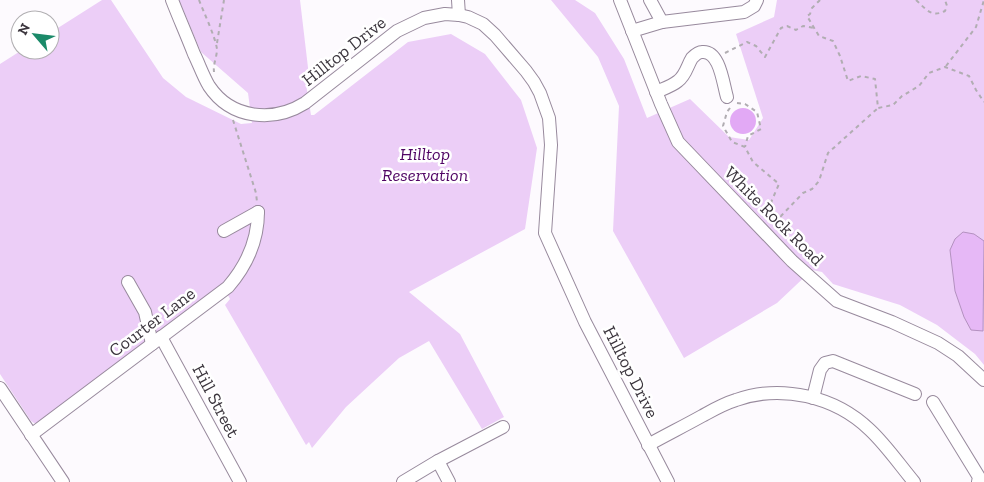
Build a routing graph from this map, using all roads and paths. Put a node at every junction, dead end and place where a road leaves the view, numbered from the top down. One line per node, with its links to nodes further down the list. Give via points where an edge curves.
1 (172, 0): 23 (street, Hilltop Drive, via 208,85)
2 (199, 0): 16 (path)
3 (224, 0): 16 (path)
4 (458, 0): 12 (street)
5 (620, 0): 15 (street, White Rock Road)
6 (650, 0): 13 (street)
7 (756, 0): 13 (street, via 754,6 744,12)
8 (820, 0): 14 (path, via 807,16)
9 (916, 0): 10 (path, via 930,12 938,14 945,11)
10 (945, 0)
11 (984, 0): 18 (path, via 976,27)
12 (459, 15): 23 (street, Hilltop Drive, via 424,18 397,31 288,112 259,115); 37 (street, Hilltop Drive, via 483,24 495,35 540,93 549,118 551,145 545,234 585,322)
13 (662, 22): 15 (street)
14 (815, 28): 17 (path, via 781,28 765,57 756,46 747,42); 24 (path, via 819,36 833,41 848,81 861,76 875,78)
15 (632, 31): 20 (street, White Rock Road)
16 (216, 45): 19 (path)
17 (716, 58): 20 (street, via 709,53 698,53 680,80); 21 (street)
18 (945, 67): 22 (path, via 969,76); 24 (path, via 929,73 919,86 892,104)
19 (214, 72)
20 (656, 92): 30 (street, White Rock Road, via 678,142 792,261 837,301 938,343)
21 (730, 102): 25 (path, via 723,126 732,142); 25 (path, via 745,104 757,112 760,128 748,136)
22 (984, 102)
23 (230, 105): 26 (path, via 256,193)
24 (878, 108): 25 (path, via 828,153 818,181 781,216 769,211 779,184 753,162)
25 (745, 147)
26 (258, 212): 27 (street); 29 (street, Courter Lane, via 252,251 235,278 219,294)
27 (224, 231)
28 (128, 282): 29 (street, Hill Street)
29 (157, 340): 36 (street, Courter Lane); 40 (street, Hill Street)
30 (984, 380)
31 (0, 388): 36 (street)
32 (914, 394): 33 (street, via 833,361 820,370)
33 (813, 398): 37 (street, via 774,393 736,399); 44 (street, via 859,420)
34 (933, 402): 45 (street, via 978,476)
35 (503, 427): 38 (street)
36 (31, 435): 39 (street)
37 (648, 445): 43 (street, Hilltop Drive)
38 (438, 461): 41 (street); 42 (street)
39 (62, 482)
40 (240, 482)
41 (403, 482)
42 (449, 482)
43 (668, 482)
44 (914, 482)
45 (978, 482)

